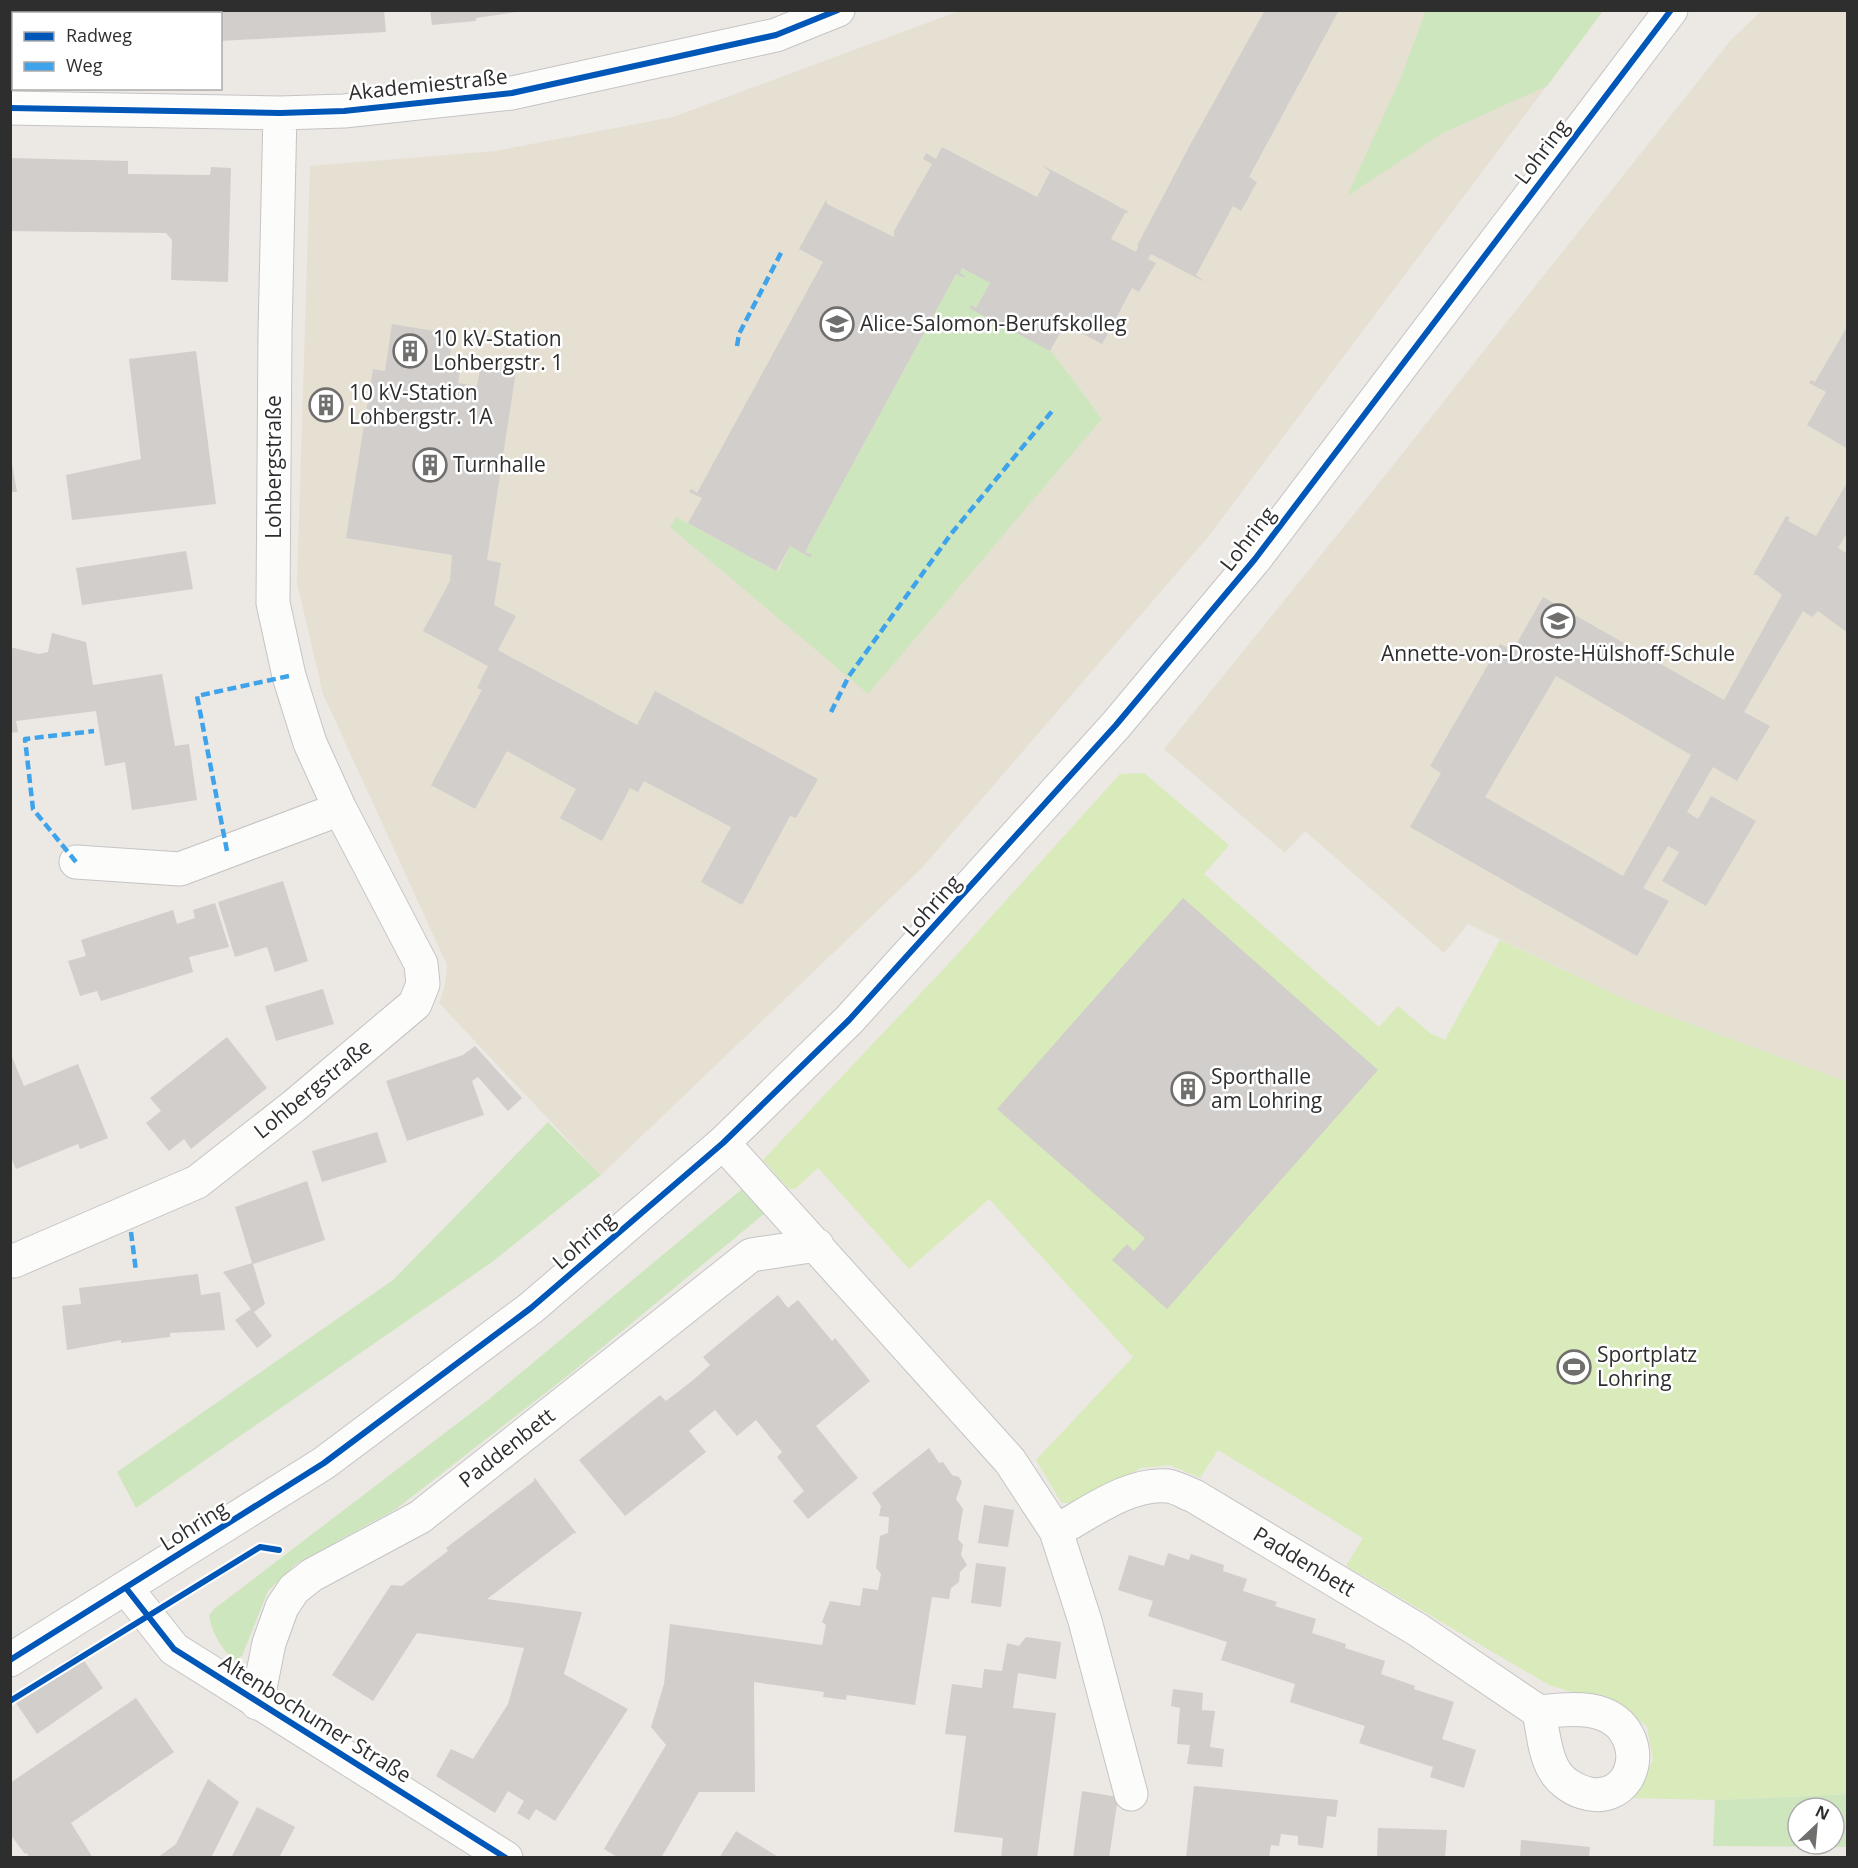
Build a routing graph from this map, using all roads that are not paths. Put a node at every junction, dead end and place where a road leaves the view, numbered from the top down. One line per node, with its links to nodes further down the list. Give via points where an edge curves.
1 (838, 10): 4 (street, Akademiestraße, via 776,35 512,93 344,111)
2 (1671, 10): 7 (street, Lohring, via 1255,559 1159,675 920,945)
3 (10, 108): 4 (street, Akademiestraße)
4 (280, 113): 5 (street, Lohbergstraße, via 273,603 306,732)
5 (340, 809): 6 (street, via 180,869); 9 (street, Lohbergstraße, via 421,964 423,984 415,1005 197,1182)
6 (76, 862)
7 (723, 1143): 8 (street); 11 (street, Lohring, via 531,1308 324,1463)
8 (817, 1245): 10 (street, via 1010,1461); 13 (street, Paddenbett, via 752,1256 420,1517 312,1575 294,1589 282,1607 268,1643)
9 (14, 1261)
10 (1056, 1532): 14 (street, Paddenbett, via 1118,1497 1168,1486 1194,1496 1418,1630); 15 (street, via 1086,1621)
11 (126, 1588): 12 (street, Lohring); 13 (street, Altenbochumer Straße, via 174,1649)
12 (10, 1660)
13 (256, 1703): 16 (street, Altenbochumer Straße)
14 (1539, 1712)
15 (1131, 1794)
16 (506, 1857)

